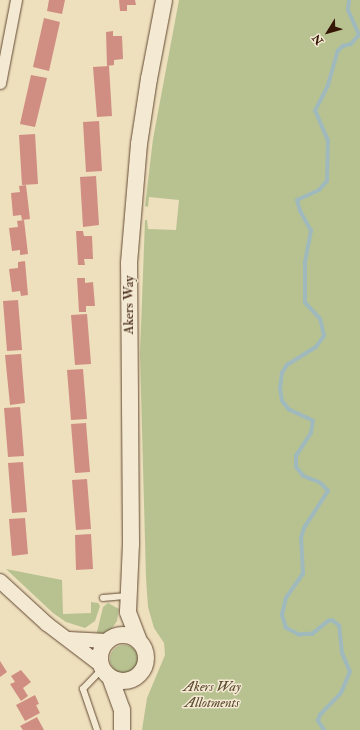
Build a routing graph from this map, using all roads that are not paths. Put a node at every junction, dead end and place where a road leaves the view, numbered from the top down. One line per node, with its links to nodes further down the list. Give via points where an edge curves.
1 (16, 0): 3 (street)
2 (164, 0): 7 (main road, Akers Way, via 148,79 139,144 129,263)
3 (4, 30): 4 (street)
4 (0, 83)
5 (0, 581): 9 (street, via 47,624)
6 (103, 598): 7 (lane)
7 (129, 604): 8 (main road, Akers Way); 10 (main road, Akers Way)
8 (111, 638): 9 (street); 10 (main road, via 126,635); 11 (main road, via 101,650)
9 (68, 639): 11 (street)
10 (139, 641): 12 (main road, via 144,647 146,663)
11 (104, 670): 12 (main road, via 124,681); 13 (main road); 14 (lane, via 83,689)
12 (138, 676): 13 (main road)
13 (122, 710): 15 (main road)
14 (97, 730)
15 (122, 730)

